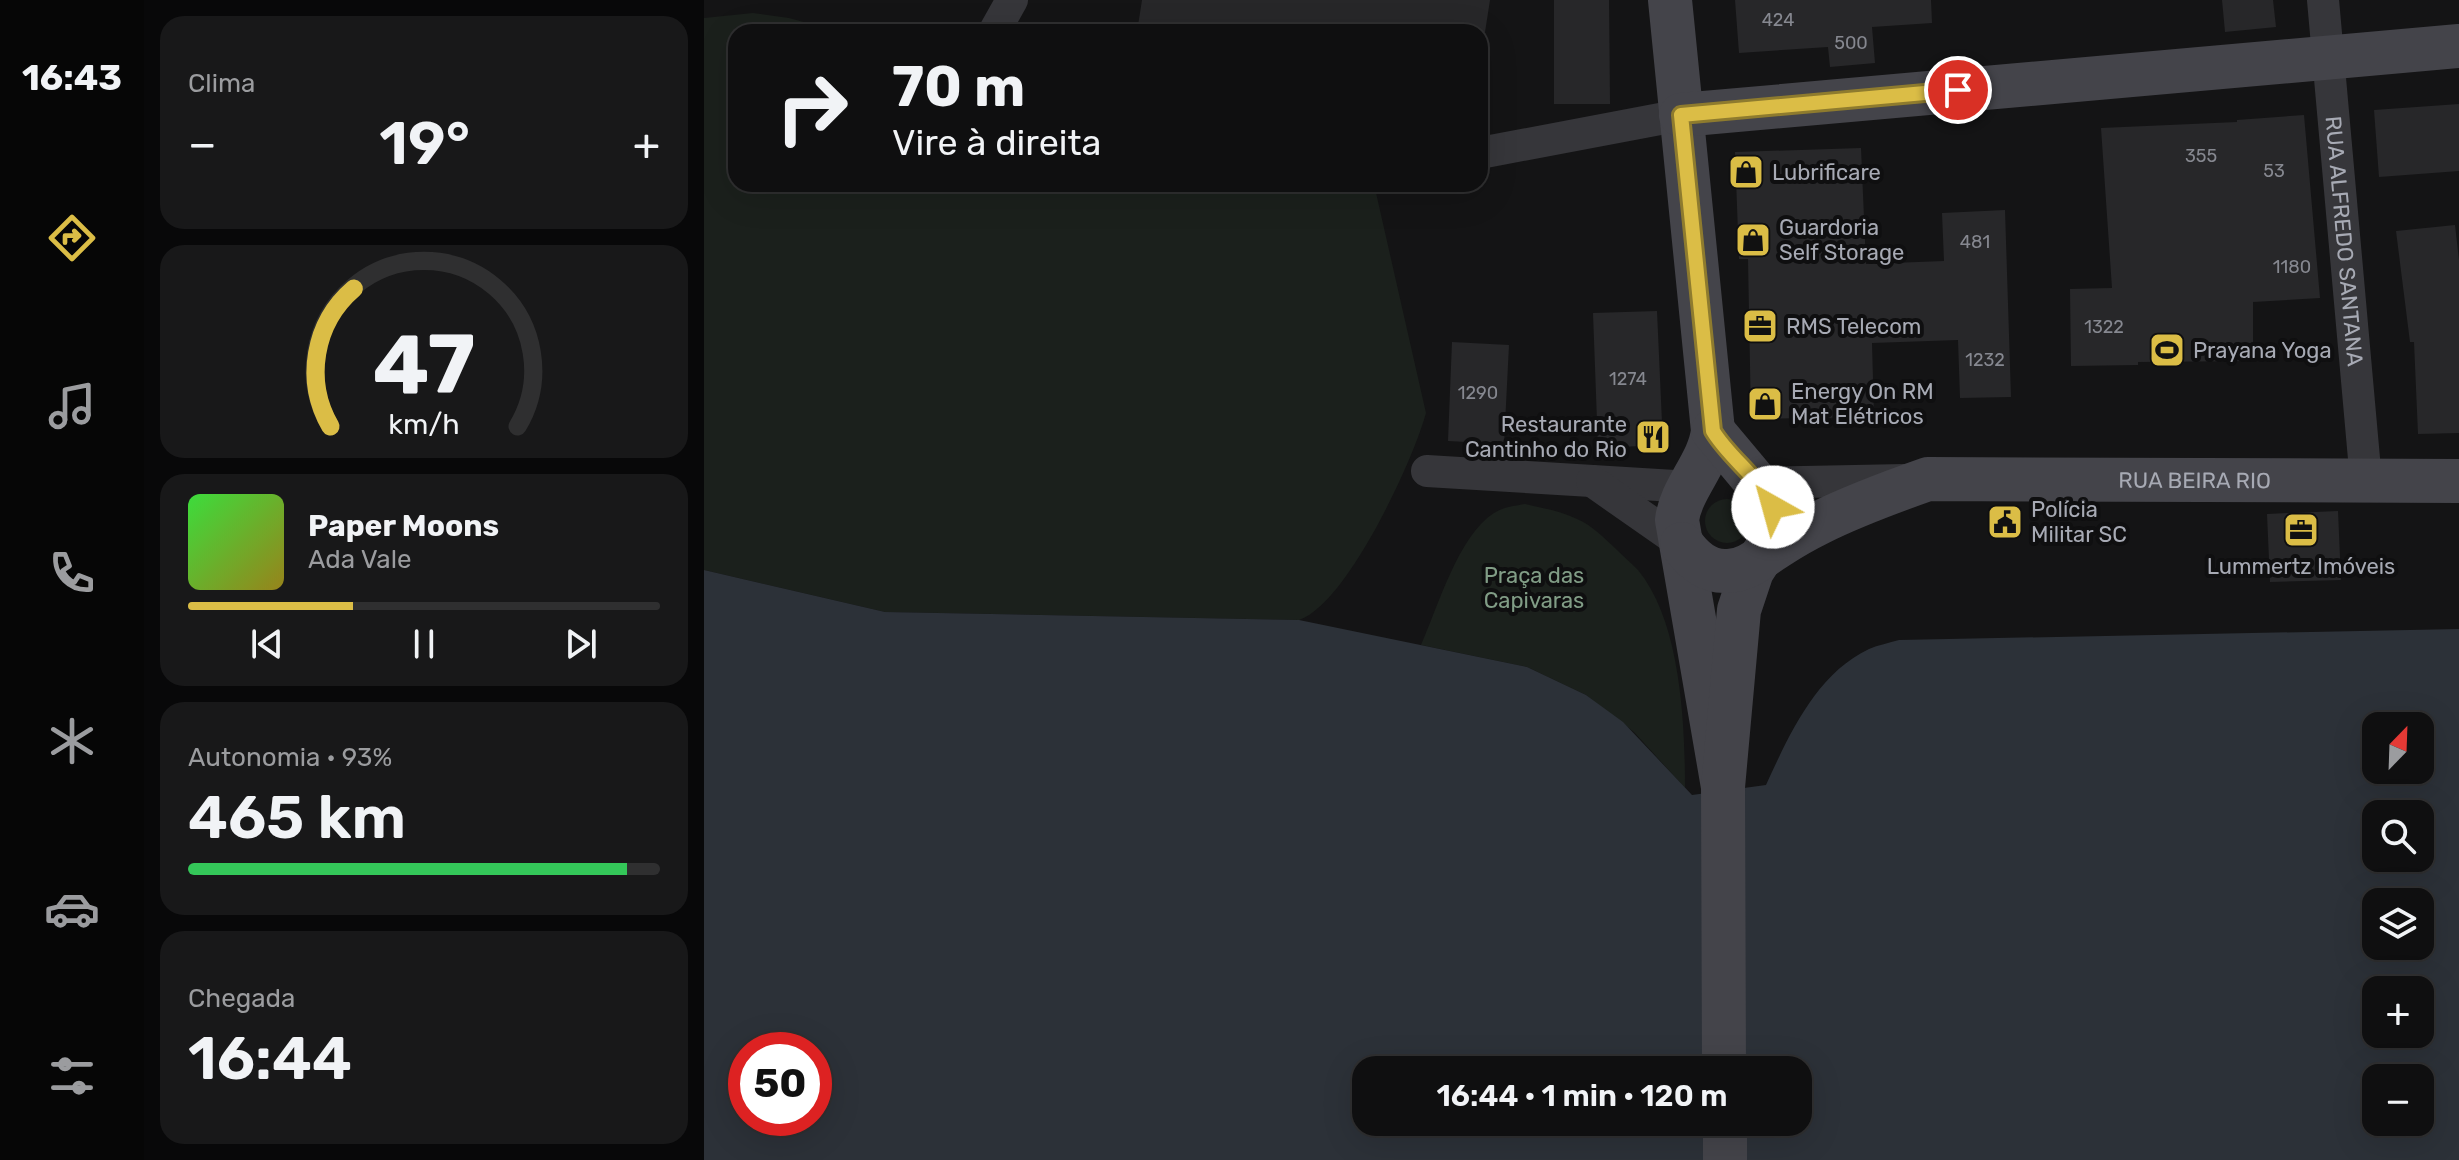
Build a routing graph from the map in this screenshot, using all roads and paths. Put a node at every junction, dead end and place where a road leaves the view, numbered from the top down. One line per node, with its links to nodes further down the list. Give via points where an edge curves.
1 (1012, 0): 4 (street)
2 (1670, 0): 7 (main road)
3 (2323, 0): 6 (street, RUA ALFREDO SANTANA)
4 (998, 24)
5 (2459, 46): 6 (main road)
6 (2328, 57): 7 (main road); 13 (street, RUA ALFREDO SANTANA)
7 (1681, 115): 8 (street); 9 (main road)
8 (1488, 151)
9 (1713, 431): 15 (main road); 16 (main road)
10 (1427, 471): 12 (street, RUA BEIRA RIO)
11 (1928, 479): 13 (main road, RUA BEIRA RIO); 15 (street, RUA BEIRA RIO); 18 (main road, RUA BEIRA RIO, via 1817,524)
12 (1592, 481): 16 (street, RUA BEIRA RIO); 17 (street, RUA BEIRA RIO)
13 (2366, 481): 14 (main road, RUA BEIRA RIO)
14 (2459, 481)
15 (1756, 483): 16 (main road, RUA BEIRA RIO, via 1728,472); 18 (main road, via 1776,516 1772,540)
16 (1691, 487): 17 (main road, via 1679,507)
17 (1682, 544): 18 (main road, RUA BEIRA RIO, via 1696,561 1716,570 1738,570); 19 (main road)
18 (1757, 560): 19 (main road, via 1739,610)
19 (1723, 787): 20 (main road)
20 (1724, 1056)
21 (1725, 1136): 22 (main road)
22 (1725, 1160)

